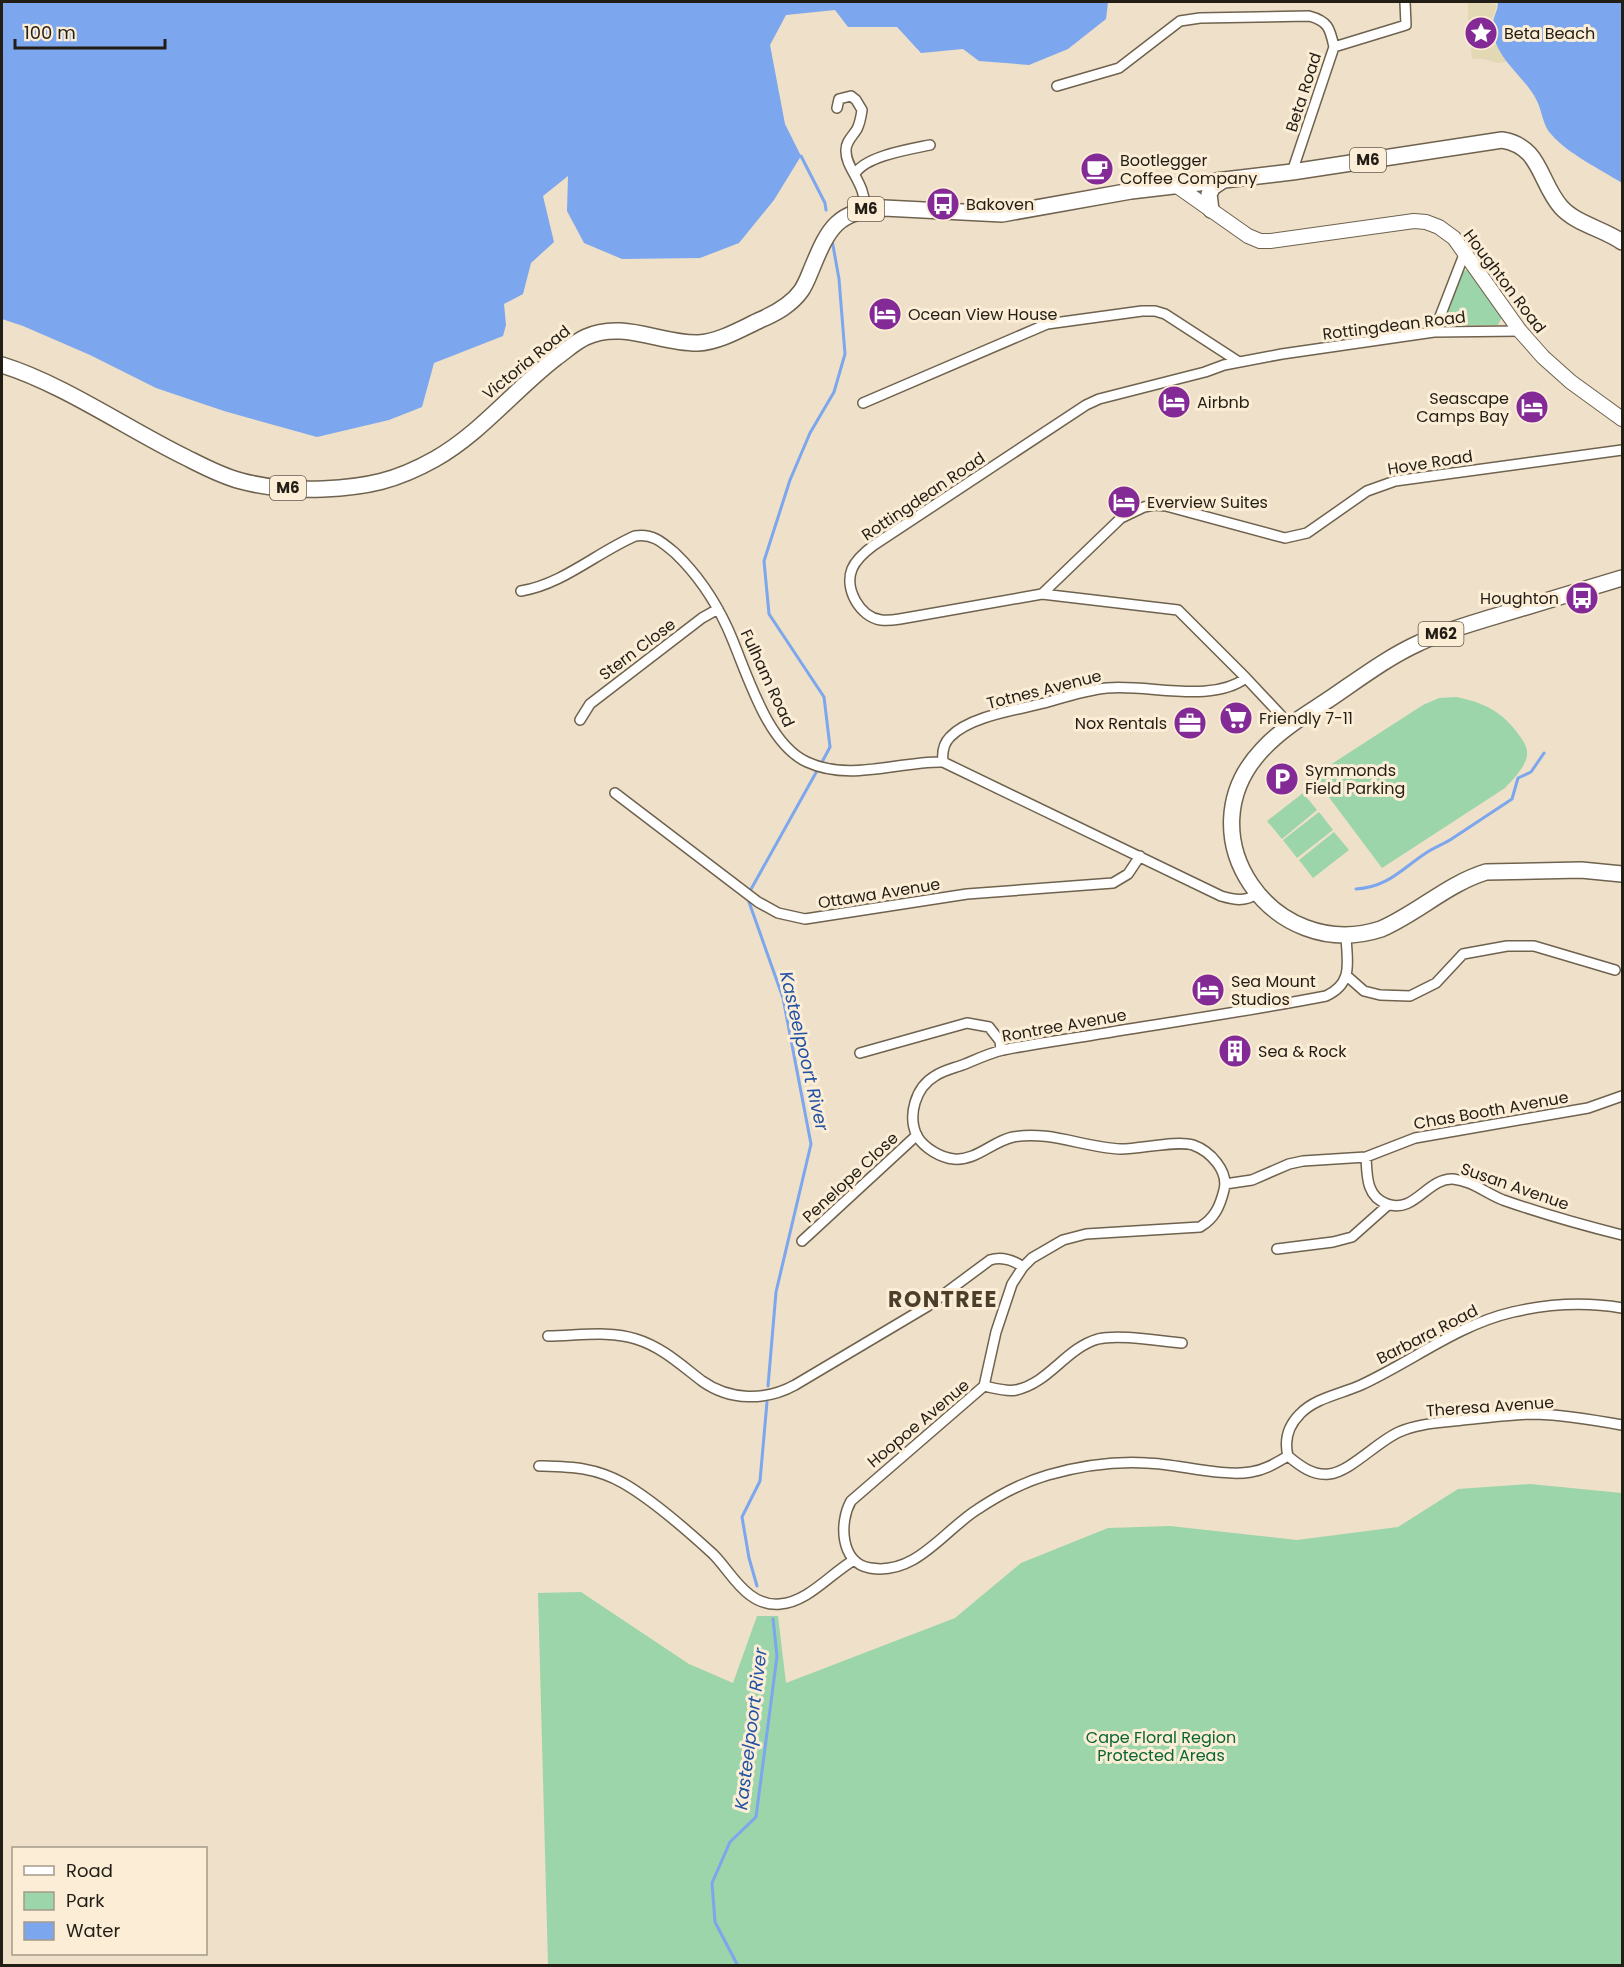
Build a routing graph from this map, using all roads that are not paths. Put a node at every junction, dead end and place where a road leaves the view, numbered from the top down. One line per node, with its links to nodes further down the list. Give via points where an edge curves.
1 (1405, 2): 2 (street, via 1406,25)
2 (1334, 47): 3 (street, Beta Road, via 1324,22 1309,16 1190,18 1172,26 1119,68); 6 (street, Beta Road)
3 (1057, 86)
4 (837, 108): 7 (street, via 839,99 851,96 862,110 846,151)
5 (930, 144): 7 (street, via 869,162)
6 (1292, 172): 8 (main road, Victoria Road / M6); 12 (main road, Victoria Road / M6, via 1489,140 1513,141 1528,151 1561,207)
7 (855, 174): 10 (street)
8 (1222, 181): 9 (main road, Victoria Road / M6); 11 (main road, via 1209,194)
9 (1177, 186): 10 (main road, Victoria Road / M6, via 1002,214); 11 (street, Houghton Road)
10 (865, 209): 17 (main road, Victoria Road / M6, via 833,225 801,290 776,313 706,342 682,342 626,331 590,335 547,365 454,446 390,481 308,489 265,487 241,481 215,472 72,396)
11 (1211, 210): 13 (street, Houghton Road, via 1248,236 1270,241 1426,222 1454,238)
12 (1623, 242)
13 (1465, 252): 14 (street, Houghton Road); 15 (street)
14 (1520, 331): 15 (street, Rottingdean Road); 19 (street, Houghton Road, via 1571,382)
15 (1434, 332): 16 (street, Rottingdean Road)
16 (1239, 362): 18 (street, via 1165,314 1142,311 1047,324); 23 (street, Rottingdean Road, via 1086,405 874,545 856,562 850,578 851,592 859,606 882,620)
17 (2, 365)
18 (863, 403)
19 (1623, 419)
20 (1623, 450): 23 (street, Hove Road, via 1395,481 1367,491 1307,533 1285,538 1166,506 1144,507 1121,518)
21 (1623, 578): 27 (main road, M62, via 1459,627 1419,643)
22 (520, 591): 24 (street, Fulham Road, via 550,583 627,539 642,535 657,538 678,556 705,586)
23 (1042, 594): 25 (street, Rottingdean Road, via 1178,610)
24 (718, 609): 26 (street, Stern Close, via 590,704); 28 (street, Fulham Road, via 770,726 797,756 816,765 844,770)
25 (1246, 678): 27 (street, Rottingdean Road); 28 (street, Totnes Avenue, via 1212,691 1122,687 1088,691 982,719 950,737 944,745)
26 (580, 720)
27 (1291, 726): 32 (main road, M62, via 1252,761 1234,808 1236,852)
28 (943, 762): 30 (street, Fulham Road)
29 (615, 793): 30 (street, Ottawa Avenue, via 758,902 778,913 805,919 967,894 1113,883 1128,874)
30 (1140, 856): 32 (street, Fulham Road, via 1221,896 1236,900)
31 (1623, 874): 33 (main road, M62, via 1581,870 1486,872 1455,885 1392,925)
32 (1257, 894): 33 (main road, M62, via 1271,909 1300,927)
33 (1346, 936): 35 (street)
34 (1615, 970): 35 (street, via 1534,946 1507,946 1463,954 1436,983 1410,996 1364,991)
35 (1347, 976): 36 (street, Rontree Avenue, via 1326,996)
36 (1001, 1050): 37 (street, via 1000,1041 989,1027 967,1023); 39 (street, Rontree Avenue, via 935,1075 926,1083 914,1104)
37 (860, 1053)
38 (1623, 1096): 40 (street, Chas Booth Avenue, via 1588,1108 1415,1138)
39 (917, 1135): 41 (street, via 938,1154 956,1160 1011,1137 1046,1136 1117,1149 1185,1143 1211,1156); 44 (street, Penelope Close)
40 (1366, 1157): 41 (street, Chas Booth Avenue, via 1303,1161 1252,1180); 42 (street, via 1373,1195)
41 (1226, 1184): 46 (street, via 1213,1218 1200,1227 1086,1234 1053,1245)
42 (1388, 1205): 43 (street, Susan Avenue, via 1412,1202 1438,1182 1450,1179 1474,1184 1497,1198 1552,1217); 45 (street, via 1352,1237)
43 (1623, 1235)
44 (802, 1241)
45 (1278, 1249)
46 (1023, 1267): 48 (street, via 1009,1260 990,1260 928,1306 795,1385 768,1396 742,1396 719,1390 658,1348 633,1338 610,1334); 50 (street, Hoopoe Avenue, via 1003,1306)
47 (1623, 1308): 52 (street, Barbara Road, via 1536,1308 1470,1326 1361,1385 1309,1406 1287,1434)
48 (548, 1336)
49 (1182, 1343): 50 (street, via 1101,1339 1076,1349 1024,1387 1008,1391)
50 (984, 1386): 54 (street, Hoopoe Avenue, via 851,1501 845,1510 845,1533 848,1553)
51 (1623, 1425): 52 (street, Theresa Avenue, via 1533,1414 1425,1425 1399,1432 1331,1474 1310,1471)
52 (1288, 1456): 54 (street, via 1263,1469 1238,1473 1147,1462 1080,1467 1043,1477 998,1497 907,1564 873,1569)
53 (539, 1466): 54 (street, via 592,1469 624,1484 713,1554 742,1589 766,1603 798,1599)
54 (854, 1560)

